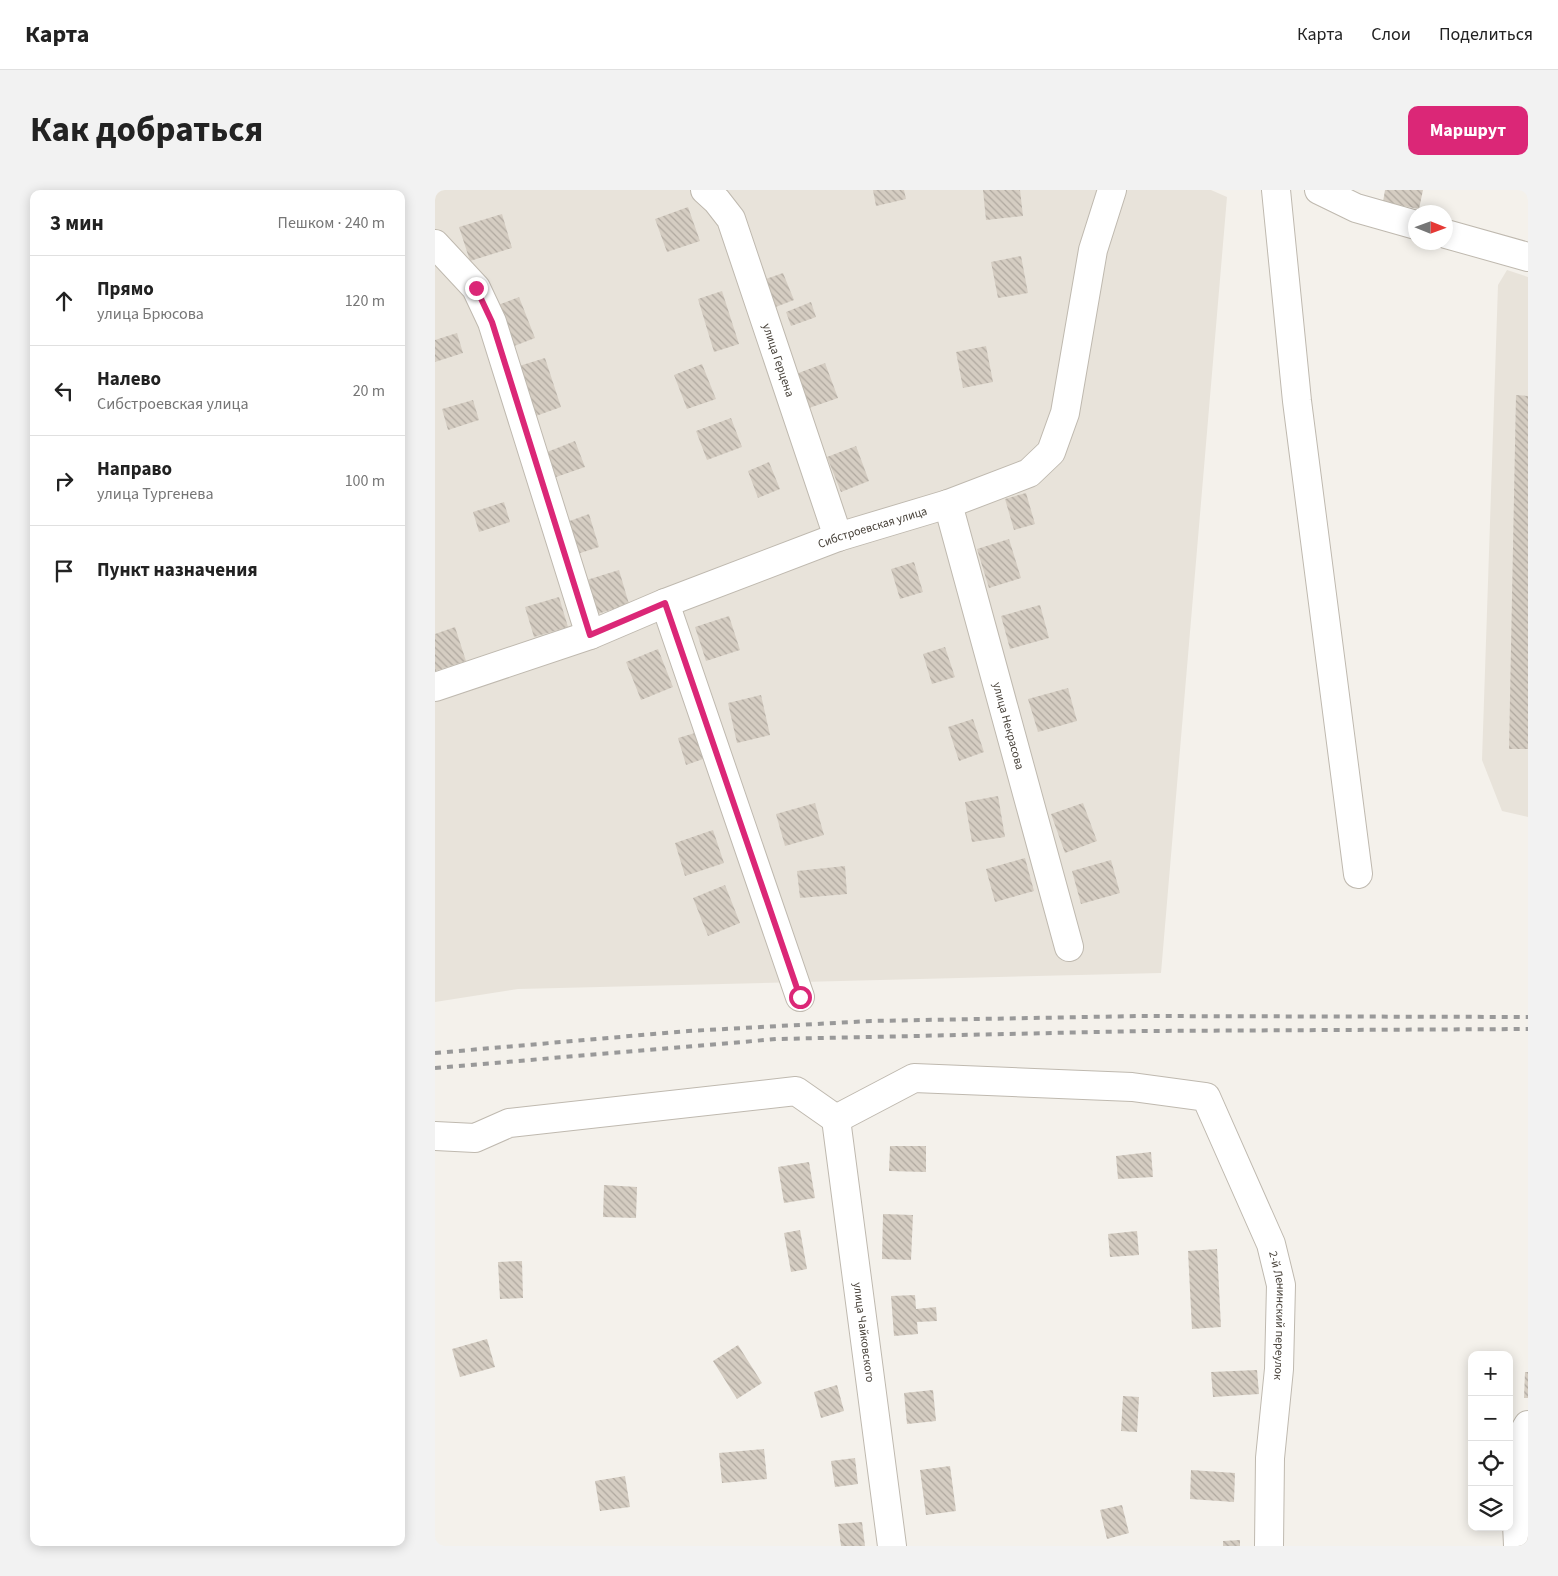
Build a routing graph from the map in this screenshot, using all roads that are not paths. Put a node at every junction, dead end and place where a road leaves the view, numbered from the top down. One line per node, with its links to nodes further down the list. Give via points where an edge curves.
1 (705, 190): 11 (street, улица Герцена, via 717,200 731,220)
2 (1112, 190): 10 (street, Сибстроевская улица, via 1093,250 1065,413 1051,452 1029,473)
3 (1277, 190): 15 (street, via 1297,401)
4 (1319, 190): 5 (street)
5 (1357, 199): 6 (street)
6 (1408, 222)
7 (1453, 236): 9 (street)
8 (435, 244): 13 (street, via 476,288 492,322)
9 (1528, 257)
10 (948, 504): 11 (street, Сибстроевская улица); 16 (street, улица Некрасова)
11 (838, 537): 12 (street, Сибстроевская улица)
12 (665, 603): 13 (street, Сибстроевская улица); 17 (street)
13 (590, 635): 14 (street, Сибстроевская улица)
14 (435, 687)
15 (1358, 874)
16 (1069, 947)
17 (800, 997)
18 (836, 1119): 19 (street, via 796,1091 509,1124 475,1138); 21 (street, улица Чайковского); 22 (street, 2-й Ленинский переулок, via 914,1078 1132,1087 1206,1097 1271,1244 1281,1285 1279,1369 1270,1458)
19 (435, 1136)
20 (1528, 1425): 23 (street, via 1523,1432 1518,1457)
21 (892, 1546)
22 (1269, 1546)
23 (1518, 1546)

